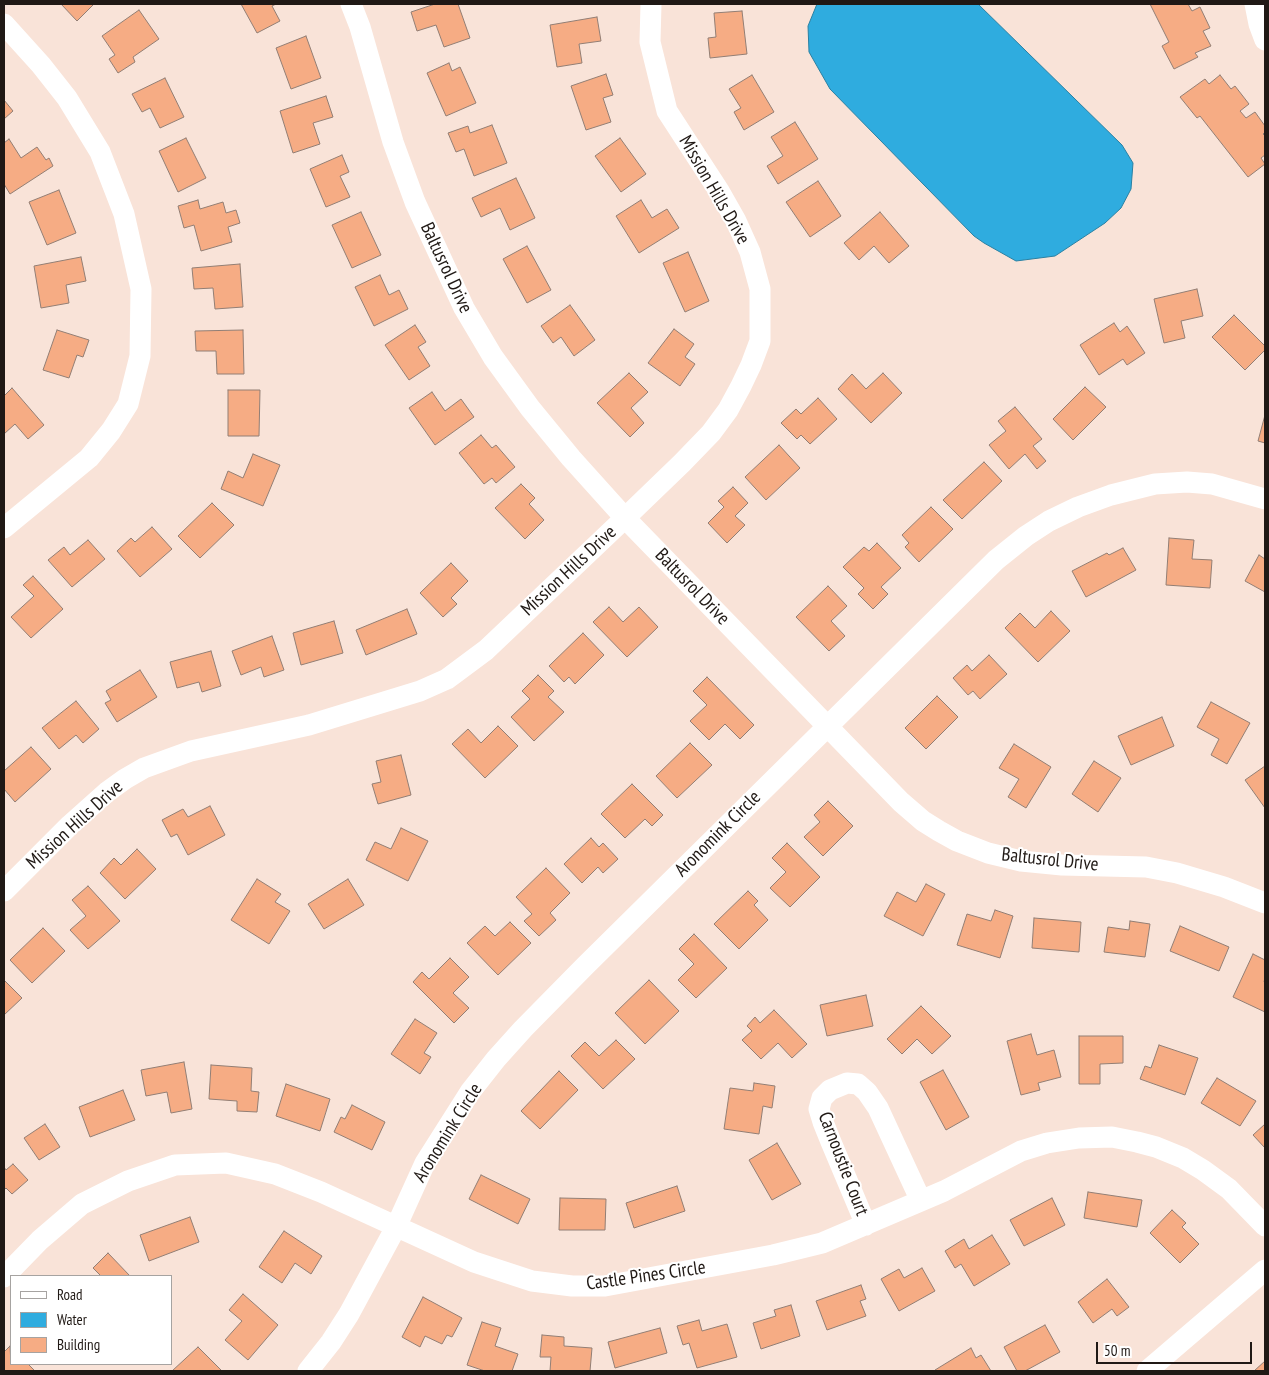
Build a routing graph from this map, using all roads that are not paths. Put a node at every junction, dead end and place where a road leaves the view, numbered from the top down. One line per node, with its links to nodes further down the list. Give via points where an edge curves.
1 (351, 4): 7 (street, Baltusrol Drive, via 393,142 412,193 464,308 493,357 530,408)
2 (651, 4): 7 (street, Mission Hills Drive, via 650,42 667,111 719,191 750,252 760,289 760,341 741,386 711,433)
3 (1255, 4): 5 (street)
4 (4, 24): 8 (street, via 67,98 100,152 124,214 141,288 140,356 128,404 89,458)
5 (1265, 40)
6 (1265, 499): 9 (street, Aronomink Circle, via 1212,484 1156,484 1086,504 1048,521 996,560)
7 (625, 518): 9 (street, Baltusrol Drive); 10 (street, Mission Hills Drive, via 486,650 448,679 420,691 309,725 191,751 144,768 107,792)
8 (4, 528)
9 (828, 727): 11 (street, Baltusrol Drive, via 908,809 938,831 964,844 1021,861 1146,867 1177,873); 15 (street, Aronomink Circle, via 523,1028 496,1059 470,1092 425,1163)
10 (4, 890)
11 (1265, 903)
12 (921, 1201): 13 (street, Castle Pines Circle); 13 (street, Carnoustie Court, via 878,1108 867,1092 858,1084 847,1083 830,1090 822,1098 823,1122); 14 (street, Castle Pines Circle, via 1021,1151 1078,1138 1112,1137 1156,1147 1183,1158 1229,1189)
13 (866, 1225): 15 (street, Castle Pines Circle, via 822,1243 773,1256 605,1286 532,1281 474,1262)
14 (1265, 1226)
15 (396, 1227): 17 (street, Castle Pines Circle, via 275,1174 226,1163 175,1165 128,1180 82,1204); 18 (street, Aronomink Circle, via 349,1314)
16 (1265, 1270): 19 (street)
17 (4, 1277)
18 (308, 1371)
19 (1147, 1371)

